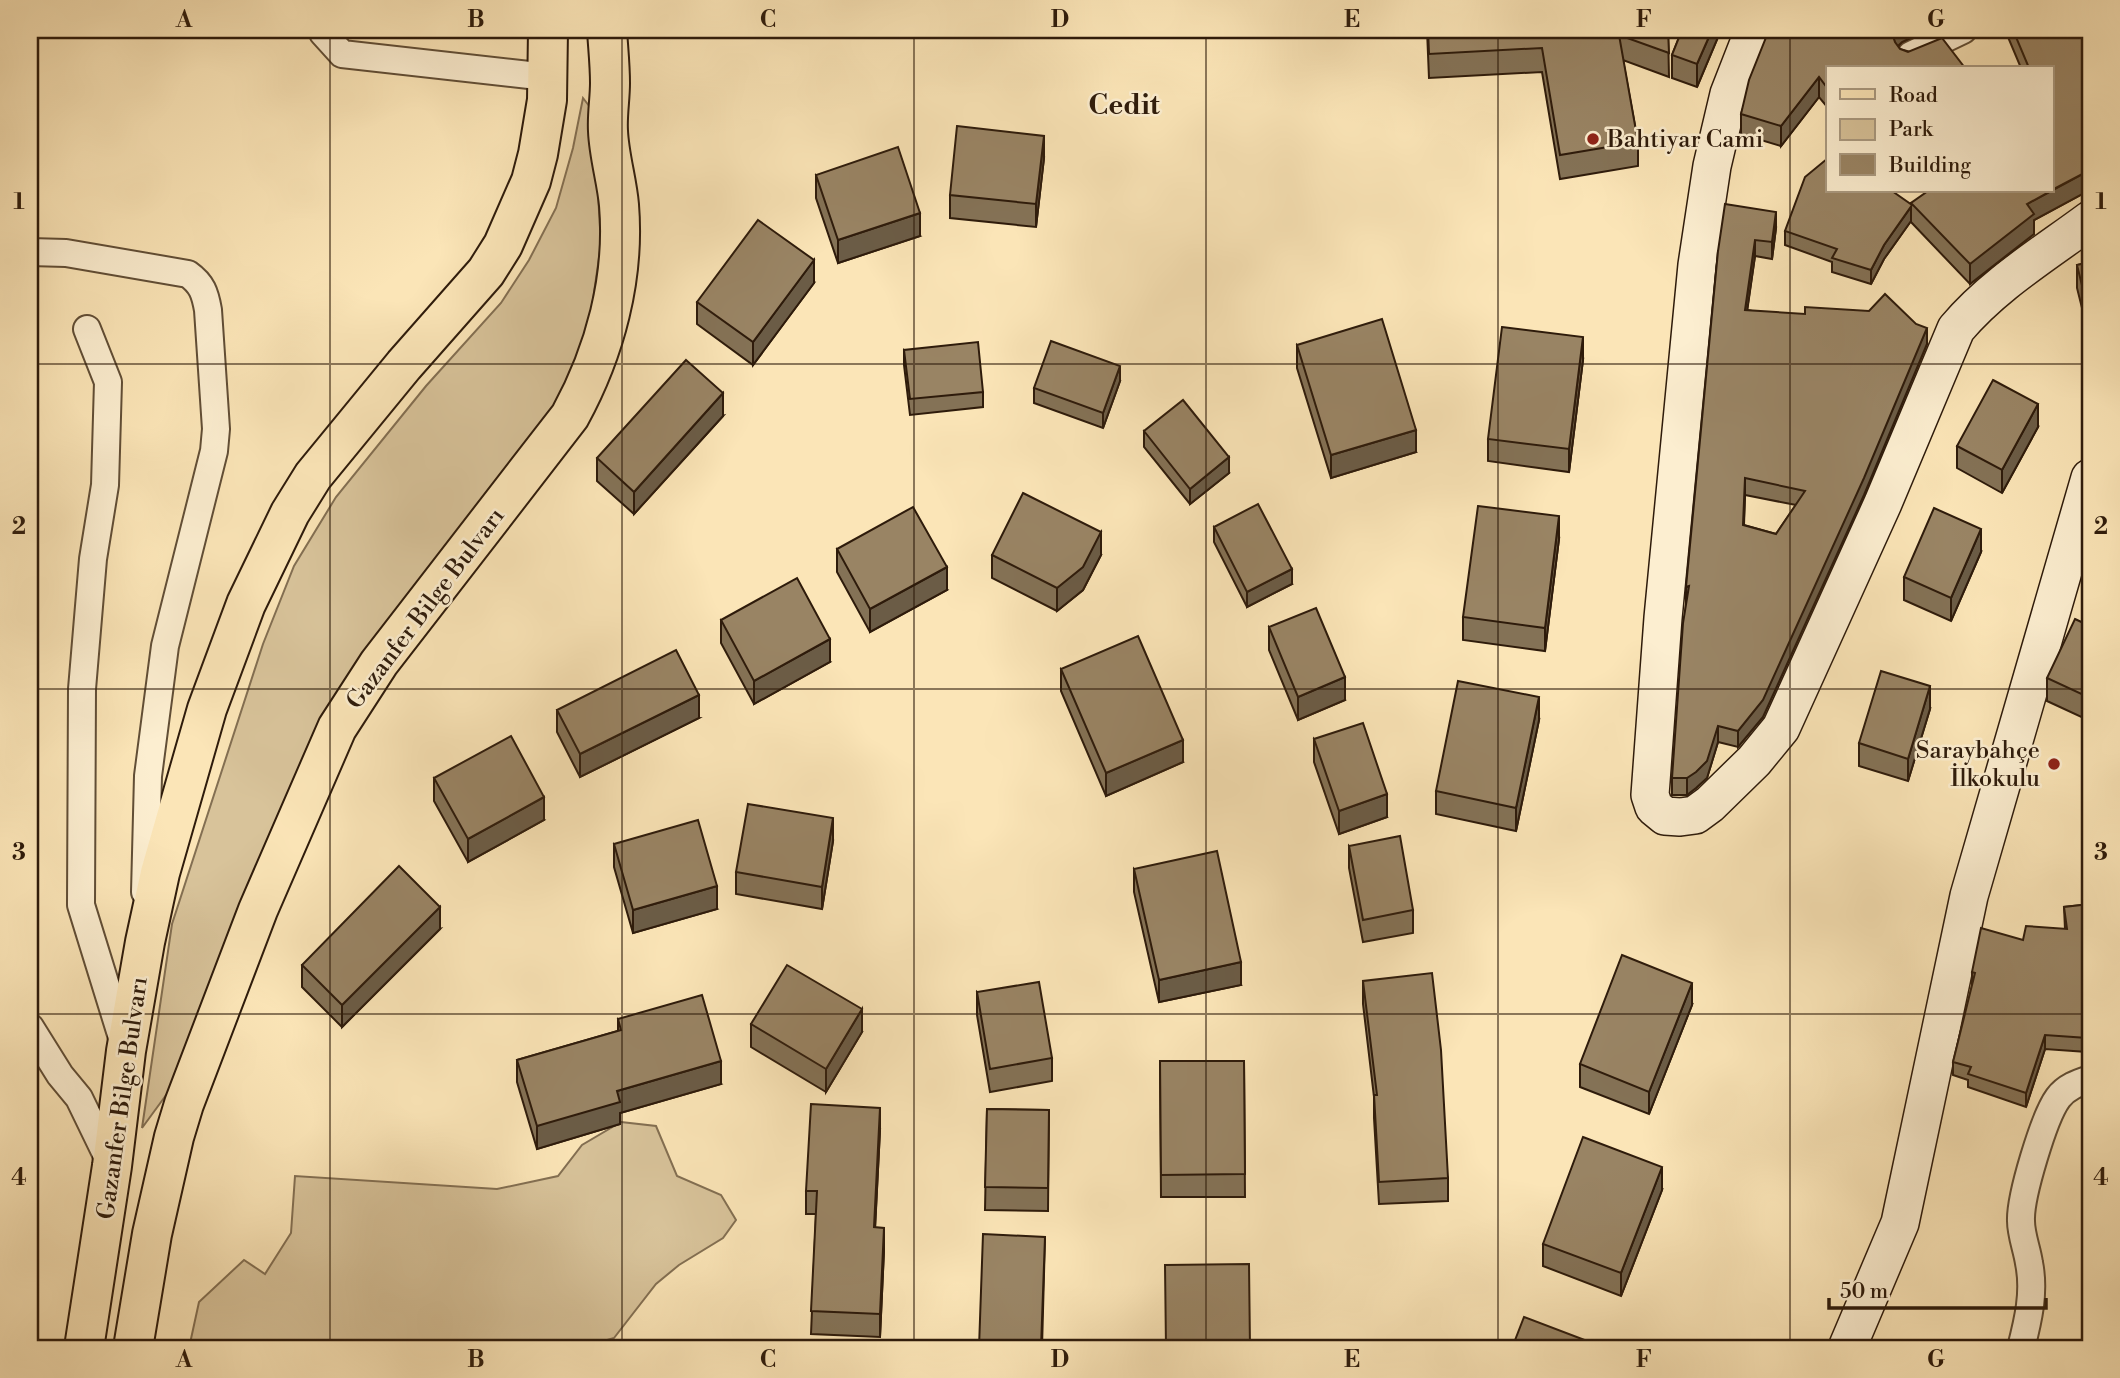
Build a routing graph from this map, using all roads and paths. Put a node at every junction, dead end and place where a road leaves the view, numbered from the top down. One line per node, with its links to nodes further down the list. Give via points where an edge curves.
1 (323, 30): 7 (street, via 342,54)
2 (548, 30): 7 (main road, Gazanfer Bilge Bulvarı)
3 (607, 30): 20 (main road, Gazanfer Bilge Bulvarı, via 608,132 619,207 618,261 605,337 570,416 379,663 337,728 317,770 184,1104 152,1234)
4 (1755, 30): 8 (main road, via 1729,94 1697,265 1650,795 1654,807 1665,816 1695,816 1754,761 1781,728 1956,329 1997,289)
5 (1963, 30): 6 (street)
6 (1909, 56)
7 (547, 77): 13 (main road, Gazanfer Bilge Bulvarı, via 531,181 503,245 486,272 313,476 246,604)
8 (2090, 220)
9 (30, 252): 12 (street, via 66,253 188,274 205,292 214,451 165,646)
10 (87, 329): 16 (street, via 108,382 105,485 93,559 82,689 81,905)
11 (2088, 495): 21 (main road, via 1969,896 1900,1223)
12 (154, 731): 13 (street, via 174,742); 14 (street, via 144,851)
13 (199, 734): 14 (main road, Gazanfer Bilge Bulvarı)
14 (145, 942): 16 (main road, Gazanfer Bilge Bulvarı)
15 (30, 1027): 18 (street, via 79,1098)
16 (126, 1051): 18 (main road, Gazanfer Bilge Bulvarı)
17 (2090, 1079): 22 (street, via 2058,1098 2025,1191 2021,1221 2032,1291)
18 (112, 1166): 19 (main road, Gazanfer Bilge Bulvarı)
19 (85, 1348)
20 (133, 1348)
21 (1847, 1348)
22 (2021, 1348)

